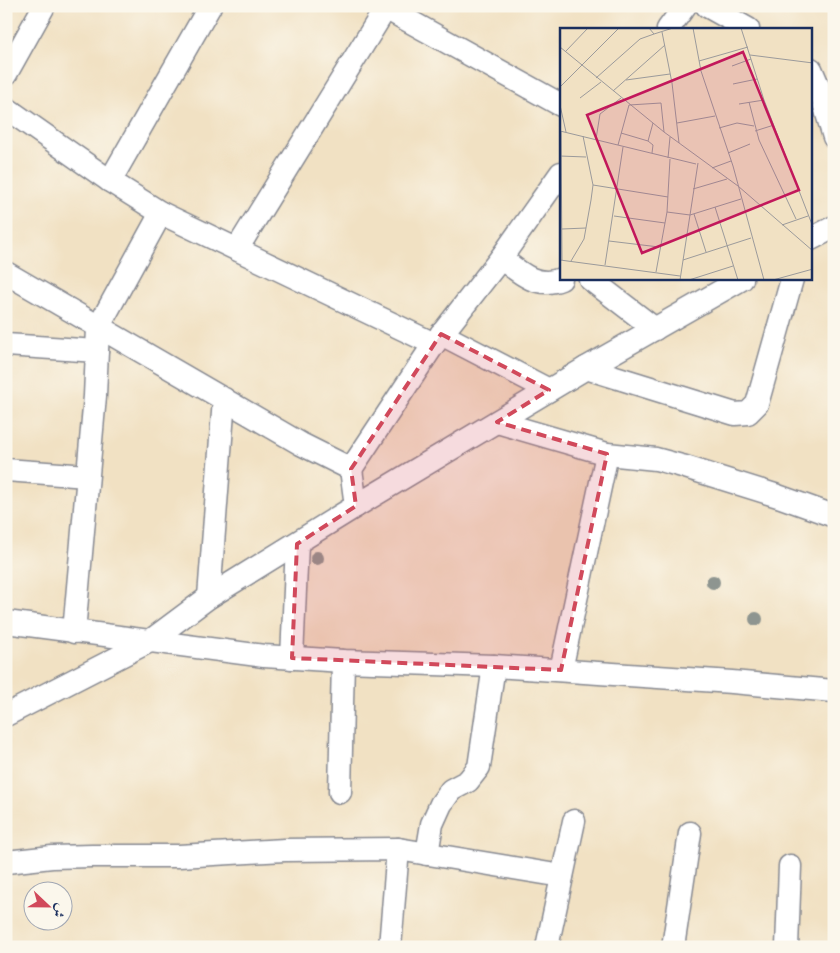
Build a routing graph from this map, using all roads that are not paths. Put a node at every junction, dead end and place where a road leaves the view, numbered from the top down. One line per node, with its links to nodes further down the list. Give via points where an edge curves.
1 (44, 6): 9 (street)
2 (210, 6): 14 (street)
3 (685, 6): 6 (street)
4 (707, 6): 7 (street)
5 (385, 7): 10 (street); 18 (street)
6 (669, 28)
7 (746, 28)
8 (812, 71): 12 (street)
9 (6, 74)
10 (560, 104)
11 (6, 108): 14 (street)
12 (834, 136)
13 (560, 174): 19 (street)
14 (110, 180): 15 (street)
15 (160, 213): 18 (street); 25 (street)
16 (834, 227): 17 (street)
17 (812, 238)
18 (237, 249): 27 (street)
19 (501, 258): 21 (street, via 531,280); 27 (street)
20 (6, 273): 25 (street)
21 (560, 279)
22 (591, 280): 26 (street)
23 (740, 280): 26 (street)
24 (792, 280): 30 (street, via 757,404 748,413 735,414)
25 (98, 328): 29 (street); 32 (street)
26 (655, 329): 30 (street)
27 (438, 339): 31 (street); 35 (street)
28 (6, 345): 29 (street)
29 (97, 352): 37 (street)
30 (586, 368): 31 (street)
31 (549, 390): 33 (street)
32 (224, 399): 35 (street); 41 (street)
33 (497, 422): 34 (street); 38 (street)
34 (607, 454): 39 (street, via 656,459 682,466); 48 (street)
35 (351, 469): 38 (street)
36 (6, 470): 37 (street)
37 (87, 476): 43 (street)
38 (356, 506): 40 (street)
39 (834, 516)
40 (296, 544): 41 (street); 45 (street)
41 (209, 598): 44 (street)
42 (6, 622): 43 (street)
43 (74, 632): 44 (street)
44 (150, 641): 45 (street); 50 (street)
45 (292, 658): 46 (street)
46 (343, 661): 47 (street); 51 (street)
47 (494, 666): 48 (street); 55 (street, via 479,767 468,781 451,790 441,804 432,824)
48 (561, 670): 49 (street)
49 (834, 691)
50 (6, 715)
51 (340, 792)
52 (574, 821): 58 (street)
53 (690, 832): 61 (street)
54 (398, 849): 55 (street); 56 (street, via 72,856); 59 (street)
55 (428, 854): 58 (street)
56 (6, 862)
57 (790, 866): 62 (street)
58 (562, 876): 60 (street)
59 (390, 947)
60 (547, 947)
61 (673, 947)
62 (787, 947)

